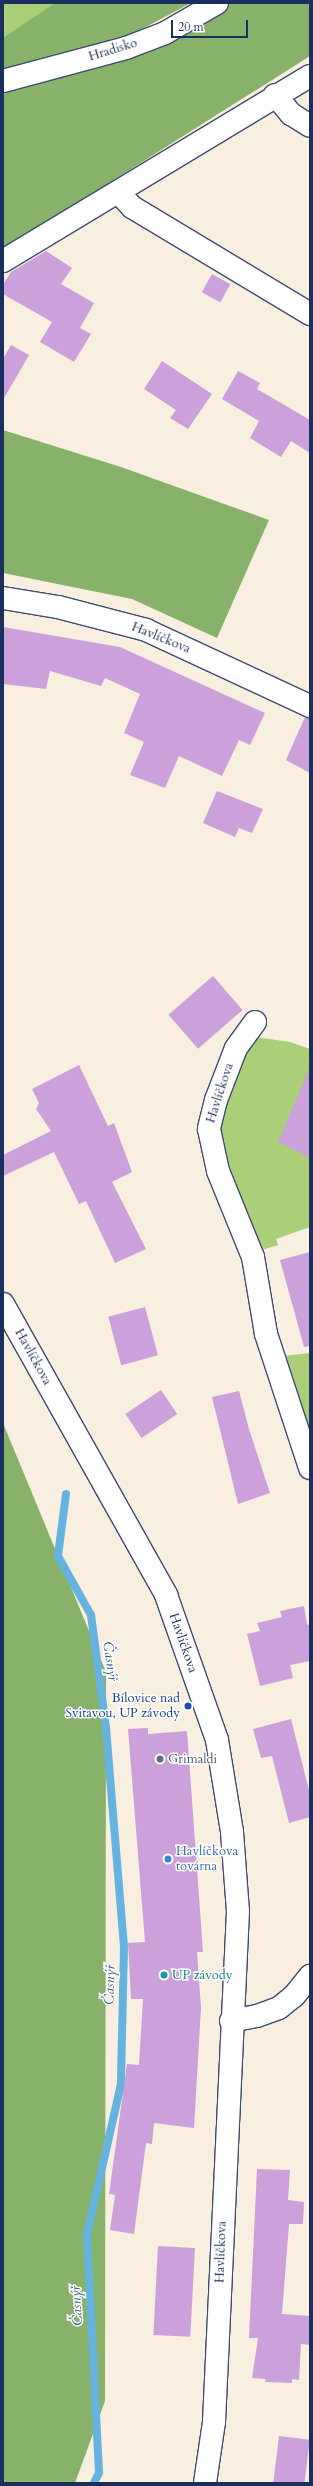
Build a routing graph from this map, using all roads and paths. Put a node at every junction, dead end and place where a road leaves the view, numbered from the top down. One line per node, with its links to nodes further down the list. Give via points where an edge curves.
1 (217, 3): 3 (main road, Hradisko, via 165,33 126,48)
2 (310, 76): 4 (main road)
3 (3, 80)
4 (275, 95): 5 (main road, via 291,114); 6 (main road)
5 (310, 126)
6 (118, 192): 7 (main road); 8 (main road, via 132,207)
7 (3, 261)
8 (310, 314)
9 (3, 598): 10 (main road, Havlíčkova, via 109,618 146,630)
10 (310, 706)
11 (255, 1022): 13 (main road, Havlíčkova, via 236,1048 216,1100 209,1129 218,1171 253,1257 266,1334)
12 (3, 1304): 15 (main road, Havlíčkova, via 166,1595 217,1740 232,1832 238,1910)
13 (310, 1468)
14 (310, 1976): 15 (main road, via 294,1996 279,2008)
15 (231, 2021): 16 (main road, Havlíčkova, via 214,2422)
16 (205, 2483)

